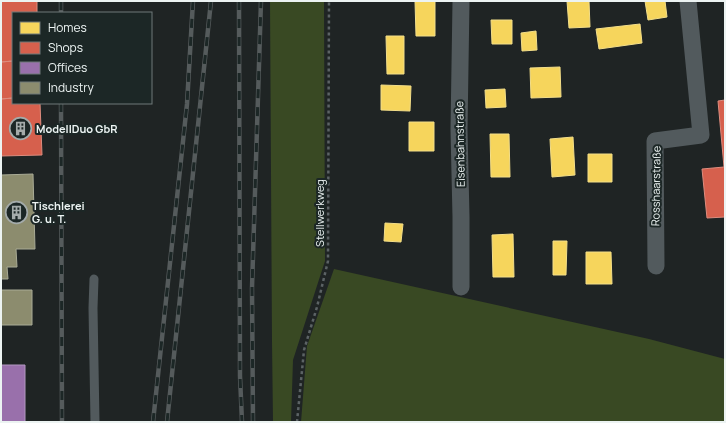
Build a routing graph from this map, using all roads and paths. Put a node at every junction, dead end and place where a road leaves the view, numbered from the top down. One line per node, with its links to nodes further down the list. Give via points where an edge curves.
1 (329, 1): 8 (path, Stellwerkweg, via 328,261 304,350)
2 (461, 1): 6 (street, Eisenbahnstraße)
3 (688, 1): 4 (street, Rosshaarstraße, via 701,135 655,141)
4 (656, 266)
5 (94, 279): 7 (lane)
6 (461, 287)
7 (95, 422)
8 (297, 422)

